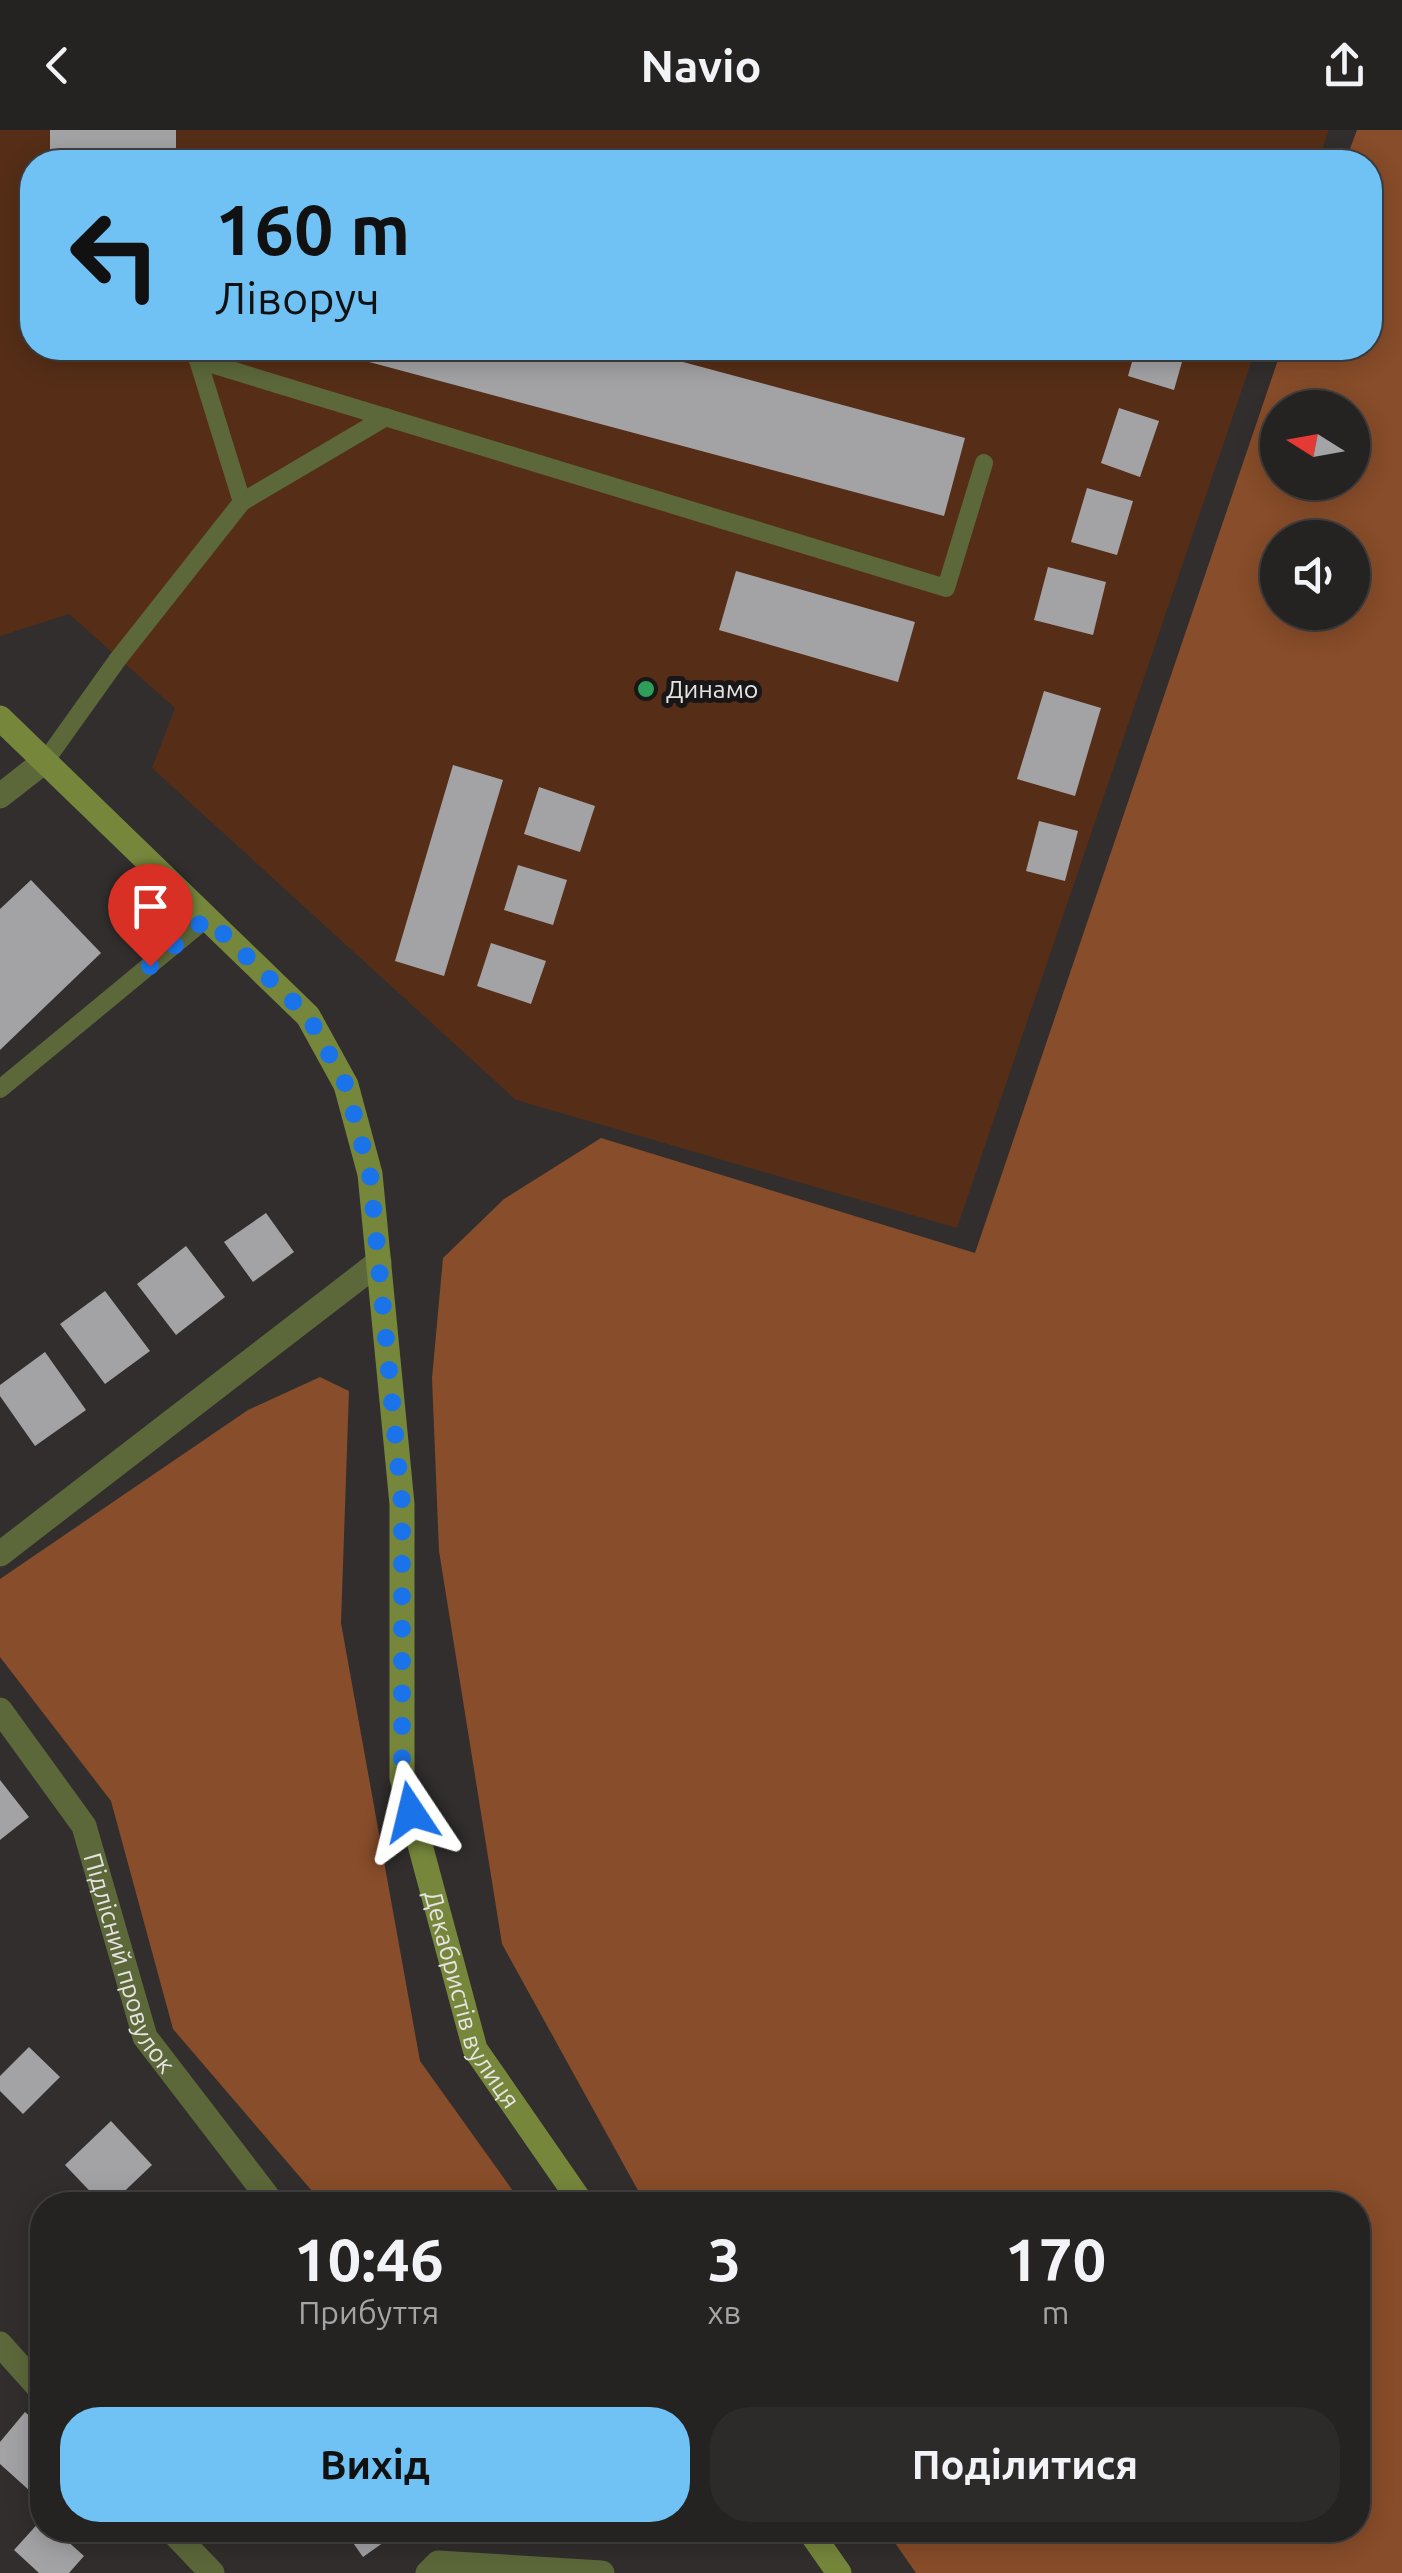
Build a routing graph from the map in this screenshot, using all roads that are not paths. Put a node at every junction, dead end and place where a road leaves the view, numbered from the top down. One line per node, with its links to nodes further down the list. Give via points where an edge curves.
1 (197, 360): 5 (lane)
2 (213, 360): 3 (lane)
3 (386, 417): 4 (lane, via 946,588); 5 (lane)
4 (984, 463)
5 (242, 502): 7 (lane)
6 (0, 718): 7 (street, Декабристів вулиця)
7 (46, 760): 8 (street); 9 (street, Декабристів вулиця)
8 (0, 796)
9 (207, 918): 10 (lane); 11 (street, Декабристів вулиця, via 308,1016 346,1085 370,1174)
10 (0, 1089)
11 (379, 1262): 12 (street); 15 (street, Декабристів вулиця, via 402,1504 402,1778 475,2049)
12 (0, 1554)
13 (0, 1710): 14 (street, Підлісний провулок, via 84,1826 146,2037)
14 (264, 2192)
15 (575, 2192)
16 (0, 2344): 17 (street)
17 (30, 2378)
18 (182, 2542): 21 (street)
19 (817, 2542): 24 (street)
20 (548, 2571): 22 (street, via 438,2563); 23 (street)
21 (212, 2573)
22 (428, 2573)
23 (602, 2573)
24 (839, 2573)

